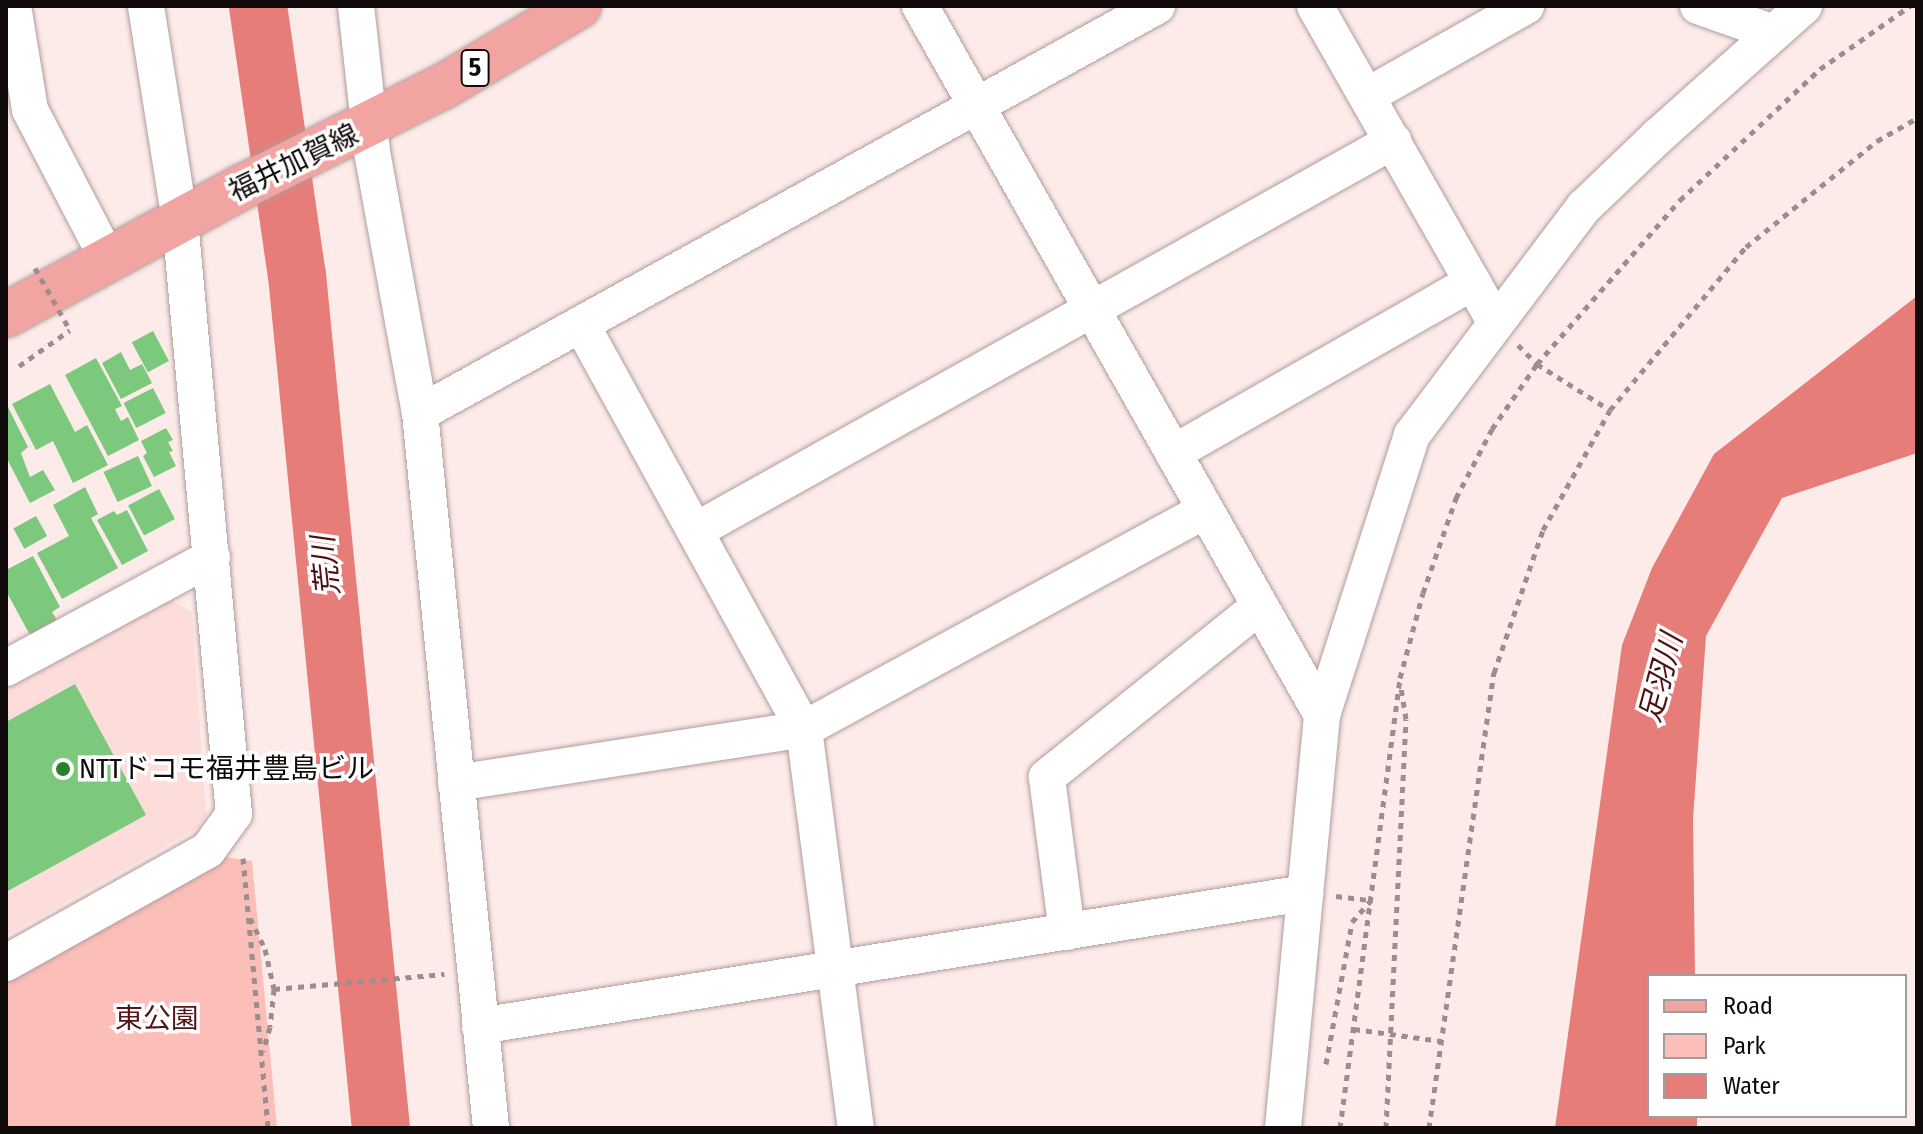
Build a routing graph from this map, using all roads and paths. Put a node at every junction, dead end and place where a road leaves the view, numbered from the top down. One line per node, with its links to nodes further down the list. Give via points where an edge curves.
1 (13, 6): 19 (street, via 30,110)
2 (146, 6): 18 (street)
3 (356, 6): 16 (street)
4 (920, 6): 14 (street)
5 (1157, 6): 14 (street)
6 (1315, 6): 13 (street)
7 (1526, 6): 13 (street)
8 (1698, 6): 12 (street)
9 (1804, 6): 12 (street)
10 (1910, 6): 26 (path, via 1820,69 1680,200)
11 (577, 7): 16 (main road, 福井加賀線 / 5)
12 (1771, 32): 24 (street, via 1584,207)
13 (1367, 96): 17 (street)
14 (976, 106): 22 (street); 25 (street)
15 (1917, 118): 28 (path, via 1877,141 1746,247)
16 (358, 131): 18 (main road, 福井加賀線 / 5); 29 (street)
17 (1393, 141): 21 (street); 22 (street)
18 (180, 221): 19 (main road, 福井加賀線 / 5); 33 (street)
19 (107, 258): 23 (main road, 福井加賀線 / 5)
20 (35, 268): 27 (path, bridge, via 70,330)
21 (1473, 282): 24 (street); 30 (street)
22 (1091, 309): 30 (street); 32 (street)
23 (6, 315)
24 (1495, 321): 26 (path); 37 (street, via 1412,435)
25 (581, 324): 29 (street); 32 (street)
26 (1537, 364): 28 (path); 36 (path, via 1492,429 1456,498)
27 (19, 366)
28 (1610, 410): 52 (path, via 1543,530 1494,673)
29 (420, 413): 39 (street)
30 (1173, 453): 31 (street)
31 (1205, 510): 34 (street); 38 (street)
32 (695, 531): 38 (street)
33 (212, 557): 35 (street); 40 (street)
34 (1260, 606): 37 (street); 44 (street, via 1047,777)
35 (6, 668)
36 (1400, 678): 42 (path); 51 (path, via 1406,719)
37 (1322, 715): 41 (street)
38 (804, 729): 39 (street); 46 (street)
39 (456, 783): 49 (street)
40 (234, 814): 43 (path); 45 (street, via 208,850)
41 (1305, 893): 44 (street); 58 (street)
42 (1371, 900): 50 (path); 54 (path, via 1352,922)
43 (249, 915): 48 (path, via 265,949); 53 (path)
44 (1067, 932): 46 (street)
45 (6, 963)
46 (836, 969): 49 (street); 57 (street)
47 (450, 973): 48 (path)
48 (274, 989): 53 (path)
49 (480, 1026): 56 (street)
50 (1354, 1029): 51 (path); 59 (path)
51 (1393, 1034): 52 (path); 60 (path)
52 (1441, 1041): 61 (path)
53 (261, 1055): 55 (path)
54 (1325, 1069)
55 (268, 1128)
56 (491, 1128)
57 (856, 1128)
58 (1283, 1128)
59 (1340, 1128)
60 (1386, 1128)
61 (1429, 1128)

